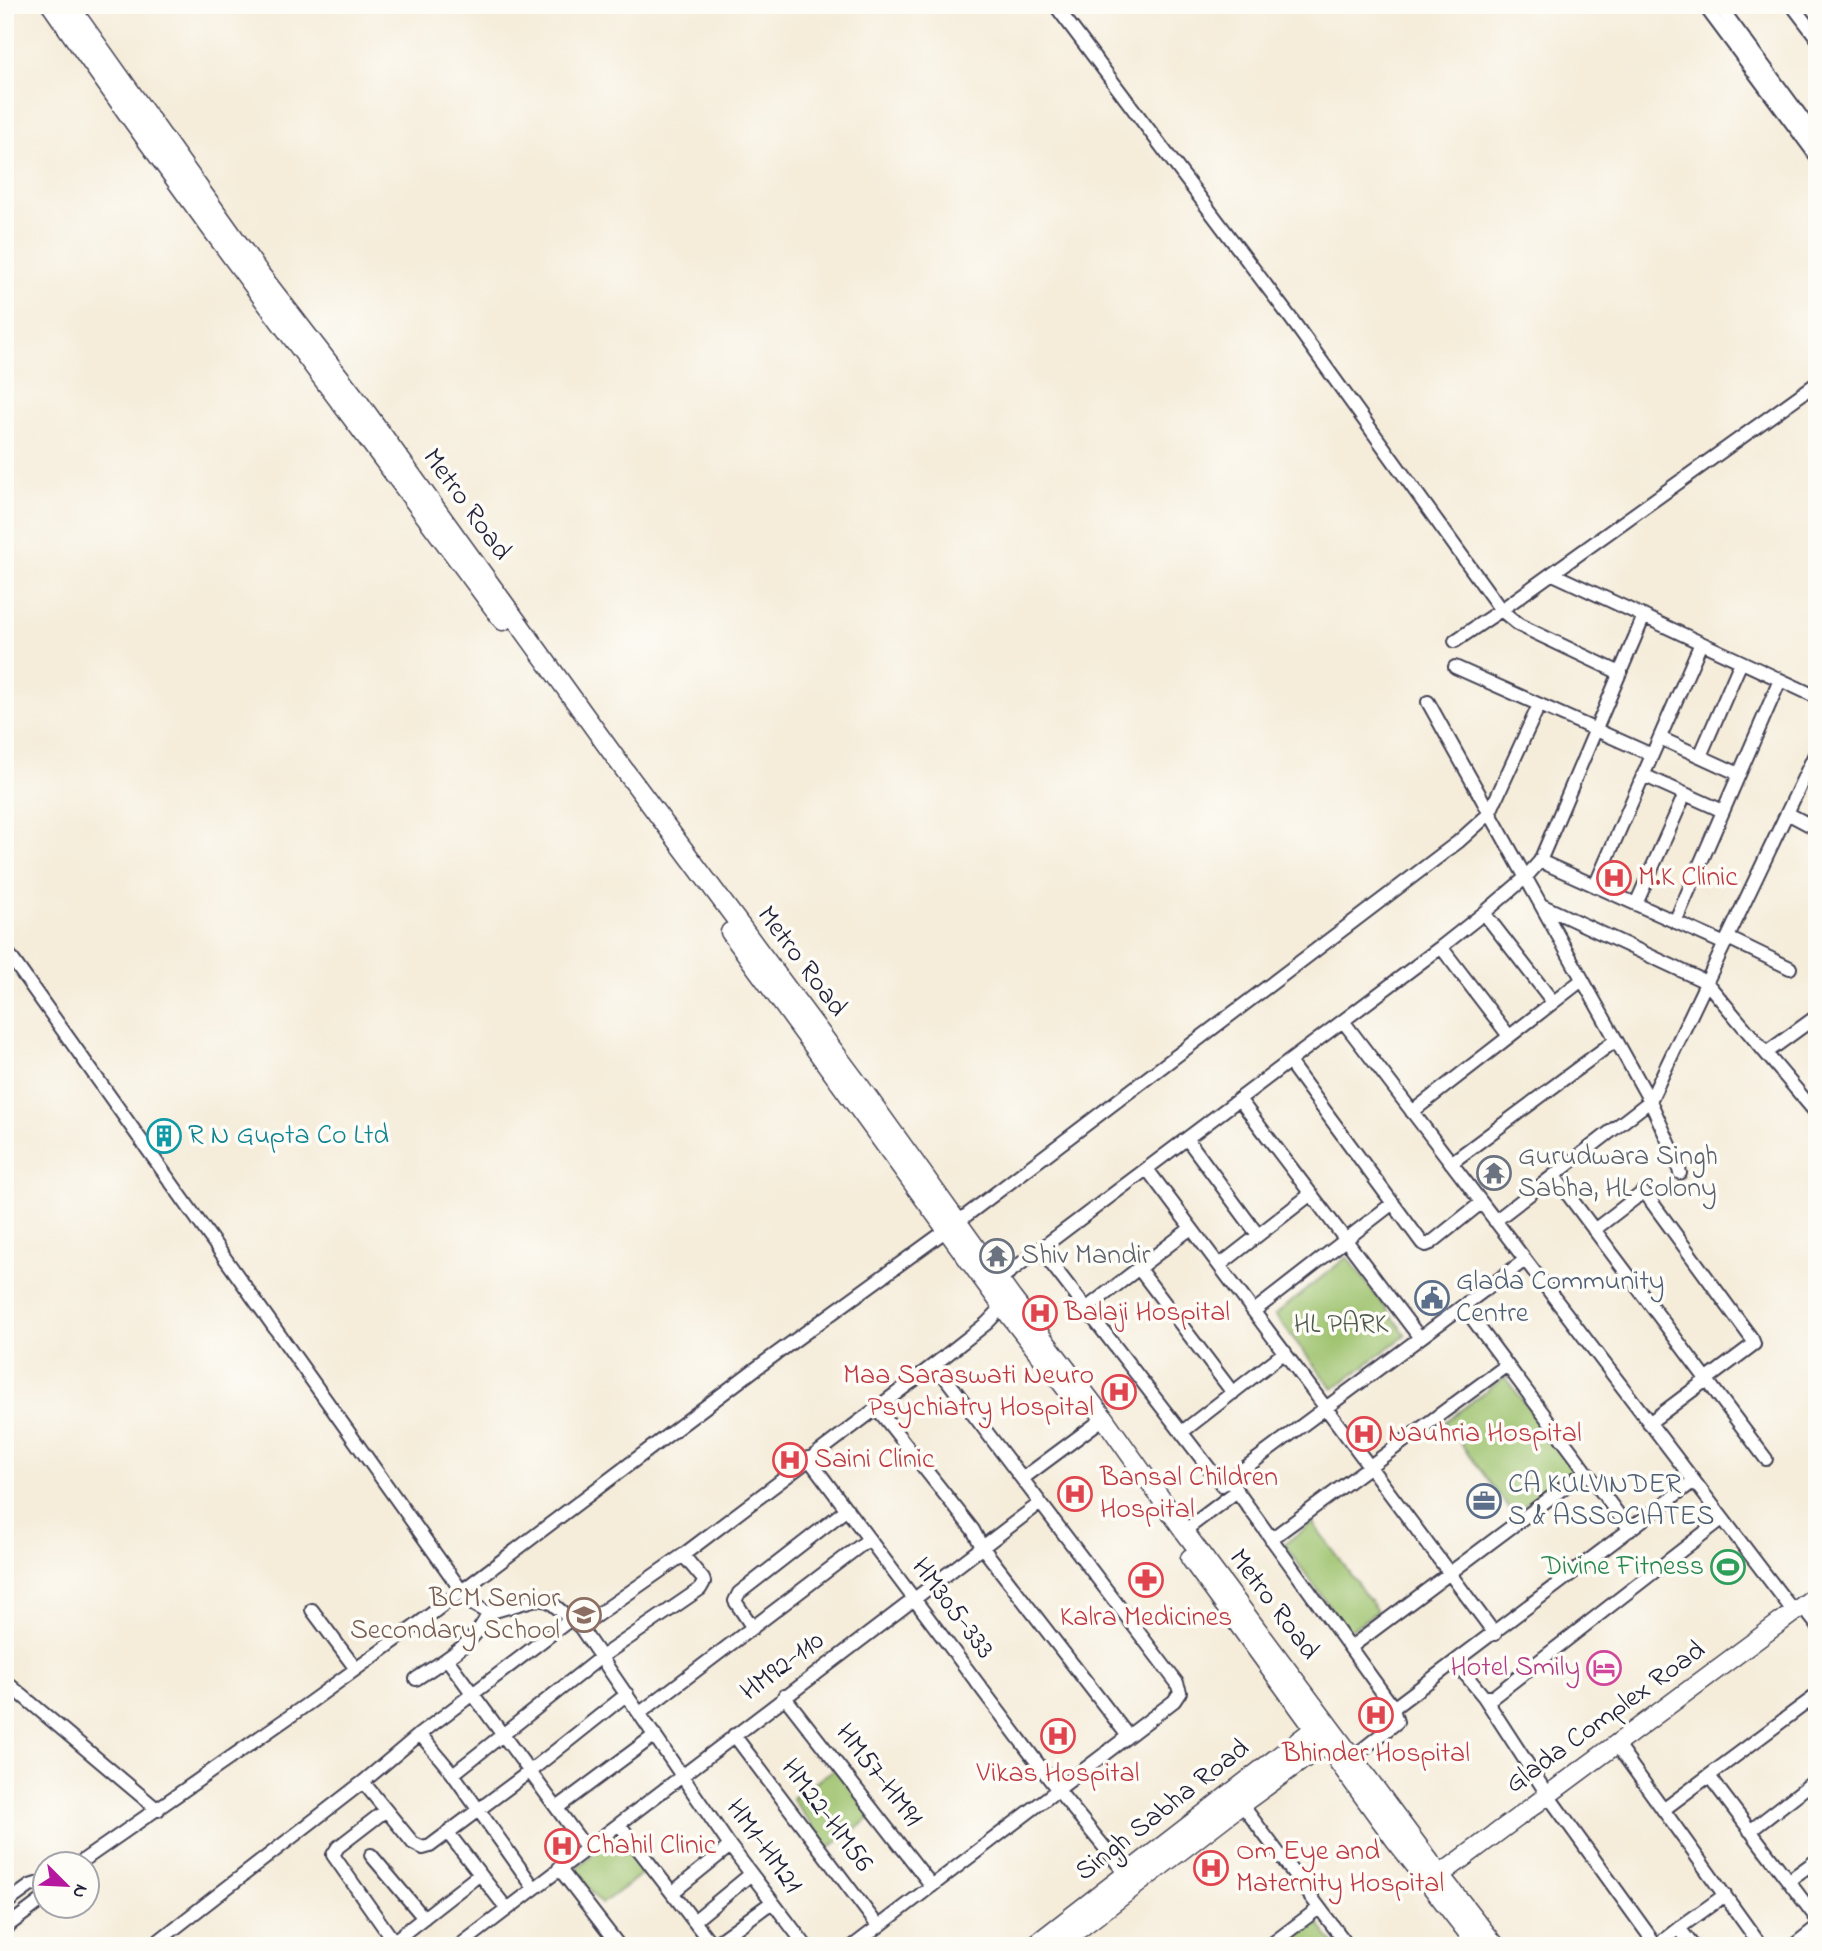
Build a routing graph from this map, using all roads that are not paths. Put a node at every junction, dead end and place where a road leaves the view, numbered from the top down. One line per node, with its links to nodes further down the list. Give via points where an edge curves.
1 (51, 5): 68 (street, Metro Road, via 249,282)
2 (69, 5): 68 (street, Metro Road, via 261,275 852,1075)
3 (1055, 5): 12 (street, via 1292,320)
4 (1704, 5): 9 (street)
5 (1719, 5): 8 (street)
6 (1792, 5): 7 (street)
7 (1817, 38)
8 (1817, 138)
9 (1817, 158)
10 (1817, 383): 11 (street)
11 (1553, 574): 12 (street); 13 (street)
12 (1501, 610): 14 (street); 18 (street, via 1519,625)
13 (1644, 616): 15 (street); 18 (street)
14 (1455, 641)
15 (1701, 643): 16 (street); 24 (street)
16 (1741, 662): 19 (street); 27 (street)
17 (1455, 667): 22 (street)
18 (1619, 673): 23 (street)
19 (1780, 680): 20 (street); 28 (street)
20 (1817, 697)
21 (1428, 702): 33 (street)
22 (1539, 705): 23 (street); 33 (street)
23 (1595, 730): 26 (street); 35 (street)
24 (1660, 738): 26 (street); 27 (street)
25 (1817, 750): 32 (street)
26 (1652, 755): 29 (street)
27 (1700, 756): 28 (street)
28 (1740, 774): 31 (street)
29 (1643, 775): 30 (street); 37 (street)
30 (1685, 794): 31 (street); 38 (street)
31 (1723, 811): 41 (street)
32 (1787, 813): 34 (street); 42 (street)
33 (1489, 814): 36 (street); 68 (street)
34 (1817, 828)
35 (1540, 861): 36 (street); 37 (street)
36 (1525, 878): 39 (street); 40 (street)
37 (1595, 886): 38 (street)
38 (1636, 904): 41 (street)
39 (1540, 905): 46 (street); 47 (street)
40 (1484, 913): 43 (street); 48 (street)
41 (1675, 922): 42 (street)
42 (1726, 941): 45 (street); 47 (street)
43 (1441, 947): 50 (street); 51 (street)
44 (5, 949): 110 (street)
45 (1790, 968)
46 (1582, 980): 48 (street); 52 (street)
47 (1706, 982): 53 (street); 56 (street)
48 (1553, 1002): 51 (street)
49 (1817, 1016): 53 (street)
50 (1343, 1021): 54 (street); 57 (street)
51 (1510, 1036): 57 (street)
52 (1616, 1040): 56 (street); 60 (street)
53 (1766, 1053): 58 (street)
54 (1289, 1062): 55 (street); 65 (street)
55 (1239, 1099): 59 (street); 64 (street)
56 (1650, 1101): 62 (street); 63 (street)
57 (1412, 1112): 60 (street)
58 (1817, 1114)
59 (1186, 1139): 61 (street); 71 (street)
60 (1451, 1163): 66 (street)
61 (1147, 1169): 69 (street); 73 (street)
62 (1680, 1173)
63 (1554, 1176): 67 (street); 70 (street)
64 (1311, 1194): 71 (street); 72 (street)
65 (1393, 1203): 66 (street, via 1426,1245); 72 (street)
66 (1481, 1203): 67 (street)
67 (1495, 1222): 74 (street)
68 (953, 1226): 77 (street, Metro Road); 78 (street, Metro Road); 110 (street)
69 (1191, 1228): 75 (street); 76 (street)
70 (1594, 1230): 86 (street); 86 (street, via 1637,1195 1648,1197 1754,1344)
71 (1258, 1235): 75 (street)
72 (1345, 1240): 81 (street); 82 (street)
73 (1041, 1249): 77 (street); 80 (street)
74 (1525, 1260): 79 (street); 91 (street)
75 (1220, 1265): 81 (street)
76 (1139, 1269): 80 (street); 87 (street)
77 (999, 1280): 78 (street, Metro Road)
78 (1007, 1302): 84 (street, via 988,1323); 90 (street, Metro Road)
79 (1463, 1306): 82 (street); 85 (street)
80 (1087, 1308): 92 (street)
81 (1254, 1311): 83 (street)
82 (1420, 1338): 89 (street)
83 (1285, 1352): 87 (street); 89 (street)
84 (935, 1364): 88 (street); 97 (street)
85 (1507, 1365): 95 (street); 96 (street)
86 (1707, 1380): 91 (street); 94 (street)
87 (1233, 1393): 92 (street)
88 (876, 1407): 93 (street); 107 (street)
89 (1327, 1407): 95 (street); 99 (street)
90 (1099, 1421): 97 (street); 104 (street, Metro Road); 133 (street, Metro Road)
91 (1649, 1423): 98 (street)
92 (1182, 1432): 99 (street, via 1222,1485)
93 (808, 1458): 101 (street, HM305-333); 108 (street)
94 (1766, 1459)
95 (1371, 1466): 106 (street); 109 (street)
96 (1586, 1471): 103 (street); 109 (street)
97 (1022, 1479): 100 (street)
98 (1694, 1481): 102 (street); 103 (street)
99 (1233, 1486): 104 (street); 106 (street)
100 (1039, 1504): 107 (street, HM92-110); 138 (street, via 1180,1688 1174,1701)
101 (847, 1509): 105 (street, HM305-333); 117 (street, via 738,1593 734,1601)
102 (1723, 1519): 112 (street); 129 (street, via 1493,1697)
103 (1630, 1530): 118 (street)
104 (1184, 1531): 133 (street, Metro Road)
105 (869, 1539): 111 (street, HM305-333); 117 (street)
106 (1271, 1539): 119 (street)
107 (982, 1547): 111 (street, HM92-110); 138 (street)
108 (682, 1555): 115 (street); 120 (street, via 703,1579 703,1586)
109 (1450, 1573): 118 (street); 119 (street)
110 (461, 1590): 114 (street); 123 (street)
111 (914, 1598): 128 (street, HM92-110); 148 (street, HM305-333)
112 (1804, 1604): 116 (street); 140 (street, Glada Complex Road)
113 (312, 1610): 123 (street)
114 (488, 1613): 115 (street, via 536,1599 549,1601); 121 (street, via 481,1630)
115 (575, 1623): 120 (street, HM1-HM21); 126 (street)
116 (1817, 1625)
117 (753, 1628): 132 (street)
118 (1494, 1633): 122 (street)
119 (1351, 1647): 131 (street)
120 (600, 1657): 127 (street, HM1-HM21); 135 (street)
121 (447, 1659): 124 (street); 126 (street)
122 (1456, 1663): 129 (street); 131 (street)
123 (356, 1669): 152 (street)
124 (416, 1679)
125 (5, 1681): 152 (street)
126 (475, 1694): 134 (street); 135 (street)
127 (627, 1694): 132 (street, HM1-HM21); 142 (street)
128 (784, 1696): 137 (street, HM92-110); 171 (street, HM57-HM91)
129 (1484, 1696): 149 (street)
130 (1814, 1702): 145 (street)
131 (1392, 1706): 141 (street, via 1397,1722)
132 (640, 1713): 136 (street, HM1-HM21)
133 (1320, 1723): 139 (street, Metro Road); 150 (street, Singh Sabha Road)
134 (420, 1734): 143 (street); 147 (street)
135 (500, 1734): 142 (street); 143 (street)
136 (655, 1735): 144 (street, HM1-HM21); 151 (street)
137 (734, 1735): 144 (street, HM92-110); 183 (street, HM22-HM56)
138 (1128, 1736): 148 (street)
139 (1331, 1739): 141 (street, Metro Road); 150 (street, Singh Sabha Road); 168 (street, Metro Road)
140 (1616, 1744): 149 (street, Glada Complex Road); 154 (street)
141 (1353, 1757): 168 (street, Metro Road)
142 (529, 1772): 151 (street); 155 (street)
143 (453, 1774): 155 (street)
144 (681, 1776): 156 (street, HM92-110); 159 (street, HM1-HM21)
145 (1709, 1776): 154 (street); 157 (street)
146 (1817, 1779): 157 (street)
147 (363, 1782): 153 (street); 187 (street)
148 (1057, 1789): 167 (street, HM305-333); 171 (street)
149 (1547, 1794): 168 (street, Glada Complex Road); 190 (street)
150 (1236, 1798): 167 (street, Singh Sabha Road); 178 (street)
151 (557, 1808): 160 (street)
152 (158, 1810): 161 (street)
153 (386, 1810): 158 (street, via 418,1846 430,1846); 189 (street, via 333,1855)
154 (1663, 1810): 174 (street)
155 (477, 1811): 158 (street); 172 (street)
156 (619, 1824): 160 (street, HM92-110); 173 (street)
157 (1750, 1831): 169 (street)
158 (448, 1833): 165 (street)
159 (730, 1846): 166 (street, HM1-HM21); 173 (street)
160 (586, 1848): 164 (street, HM92-110)
161 (99, 1850)
162 (371, 1855): 180 (street)
163 (1817, 1860): 169 (street)
164 (559, 1868): 172 (street, HM92-110); 193 (street)
165 (480, 1874): 179 (street); 180 (street)
166 (751, 1874): 175 (street, HM1-HM21); 182 (street)
167 (1130, 1879): 196 (street, Singh Sabha Road); 197 (street, Singh Sabha Road)
168 (1434, 1879): 200 (street, Metro Road); 201 (street, Metro Road)
169 (1788, 1881): 181 (street)
170 (32, 1885): 176 (street)
171 (932, 1886): 183 (street)
172 (534, 1888): 179 (street, HM92-110)
173 (672, 1893): 182 (street)
174 (1725, 1895): 186 (street); 203 (street)
175 (772, 1902): 188 (street, HM1-HM21); 194 (street)
176 (5, 1905)
177 (32, 1908): 185 (street)
178 (1319, 1908): 198 (street); 199 (street)
179 (507, 1909): 192 (street, HM92-110)
180 (424, 1918): 189 (street)
181 (1817, 1919)
182 (694, 1921): 194 (street)
183 (878, 1926): 195 (street)
184 (1817, 1927): 204 (street)
185 (5, 1928)
186 (1679, 1928): 190 (street); 202 (street)
187 (169, 1941): 191 (street)
188 (798, 1943)
189 (395, 1944)
190 (1656, 1945)
191 (152, 1946)
192 (458, 1946)
193 (619, 1946)
194 (713, 1946)
195 (853, 1946)
196 (1033, 1946)
197 (1057, 1946)
198 (1269, 1946)
199 (1348, 1946)
200 (1478, 1946)
201 (1496, 1946)
202 (1693, 1946)
203 (1761, 1946)
204 (1793, 1946)

